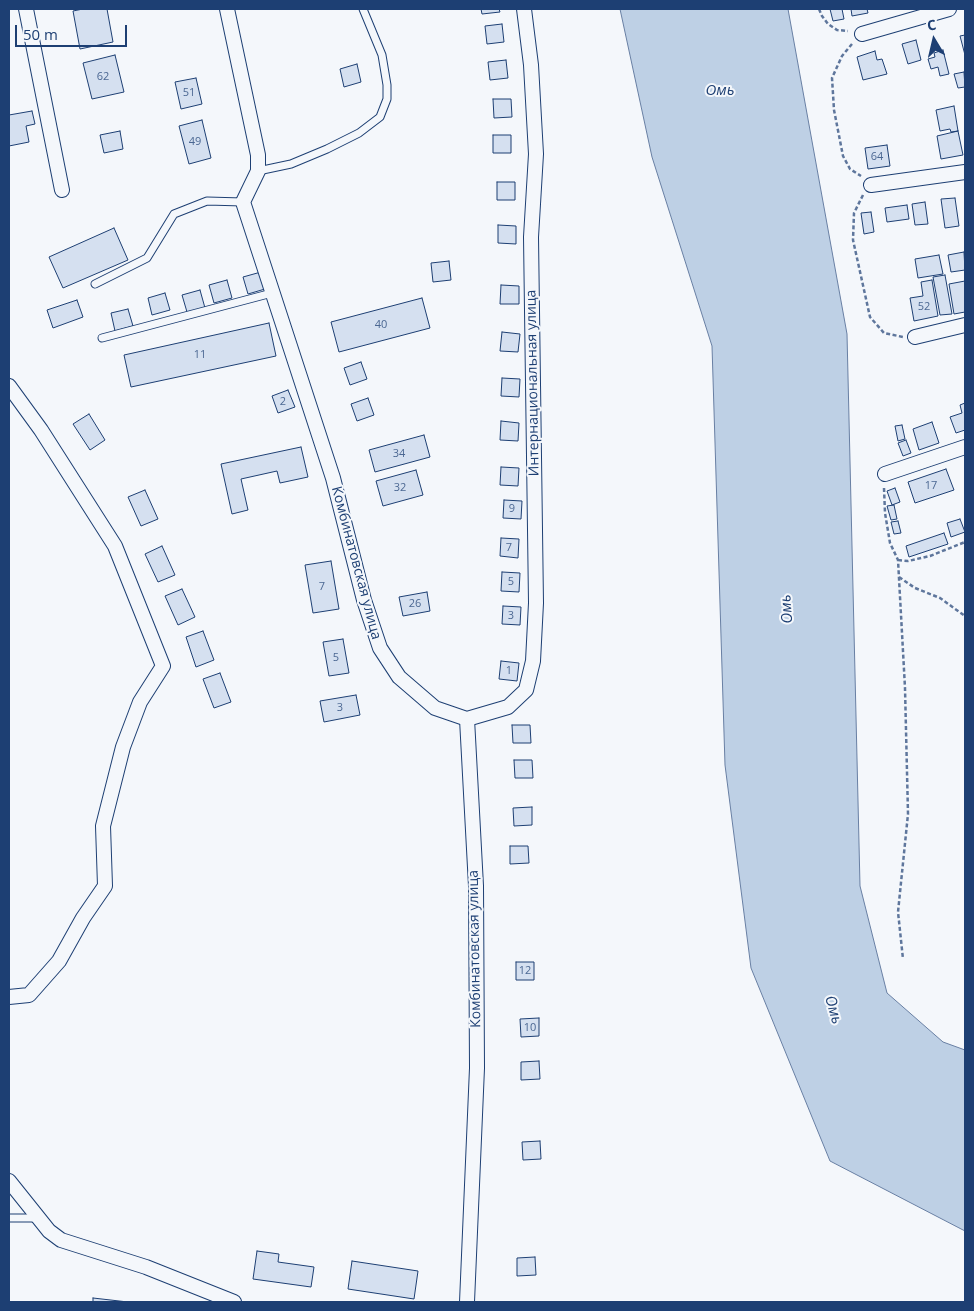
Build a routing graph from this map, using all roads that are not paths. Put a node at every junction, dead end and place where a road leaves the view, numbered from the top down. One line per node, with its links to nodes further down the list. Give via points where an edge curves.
1 (26, 9): 10 (street)
2 (227, 9): 7 (street, via 258,155)
3 (363, 9): 7 (lane, via 382,55 387,85 387,99 380,117 359,133 327,149 291,164)
4 (524, 9): 20 (street, Интернациональная улица, via 536,154 531,237 536,603 533,661 526,690 508,707)
5 (949, 9): 6 (street)
6 (862, 34)
7 (258, 171): 11 (street)
8 (965, 172): 9 (street)
9 (871, 185)
10 (62, 190)
11 (243, 202): 12 (lane, via 207,201 174,214 147,258); 13 (street, Комбинатовская улица)
12 (95, 284)
13 (272, 293): 16 (lane); 20 (street, Комбинатовская улица, via 333,478 364,600 380,648 400,678 436,708)
14 (965, 325): 15 (street)
15 (915, 337)
16 (102, 338)
17 (9, 386): 21 (street, via 115,546 163,666 140,702 123,747 104,826 105,886 59,961 29,995)
18 (965, 447): 19 (street)
19 (885, 474)
20 (467, 719): 26 (street, Комбинатовская улица, via 476,886 477,1068)
21 (9, 997)
22 (9, 1181): 24 (street)
23 (9, 1218): 24 (lane)
24 (38, 1218): 25 (street, via 61,1240 146,1267)
25 (234, 1302)
26 (467, 1302)

